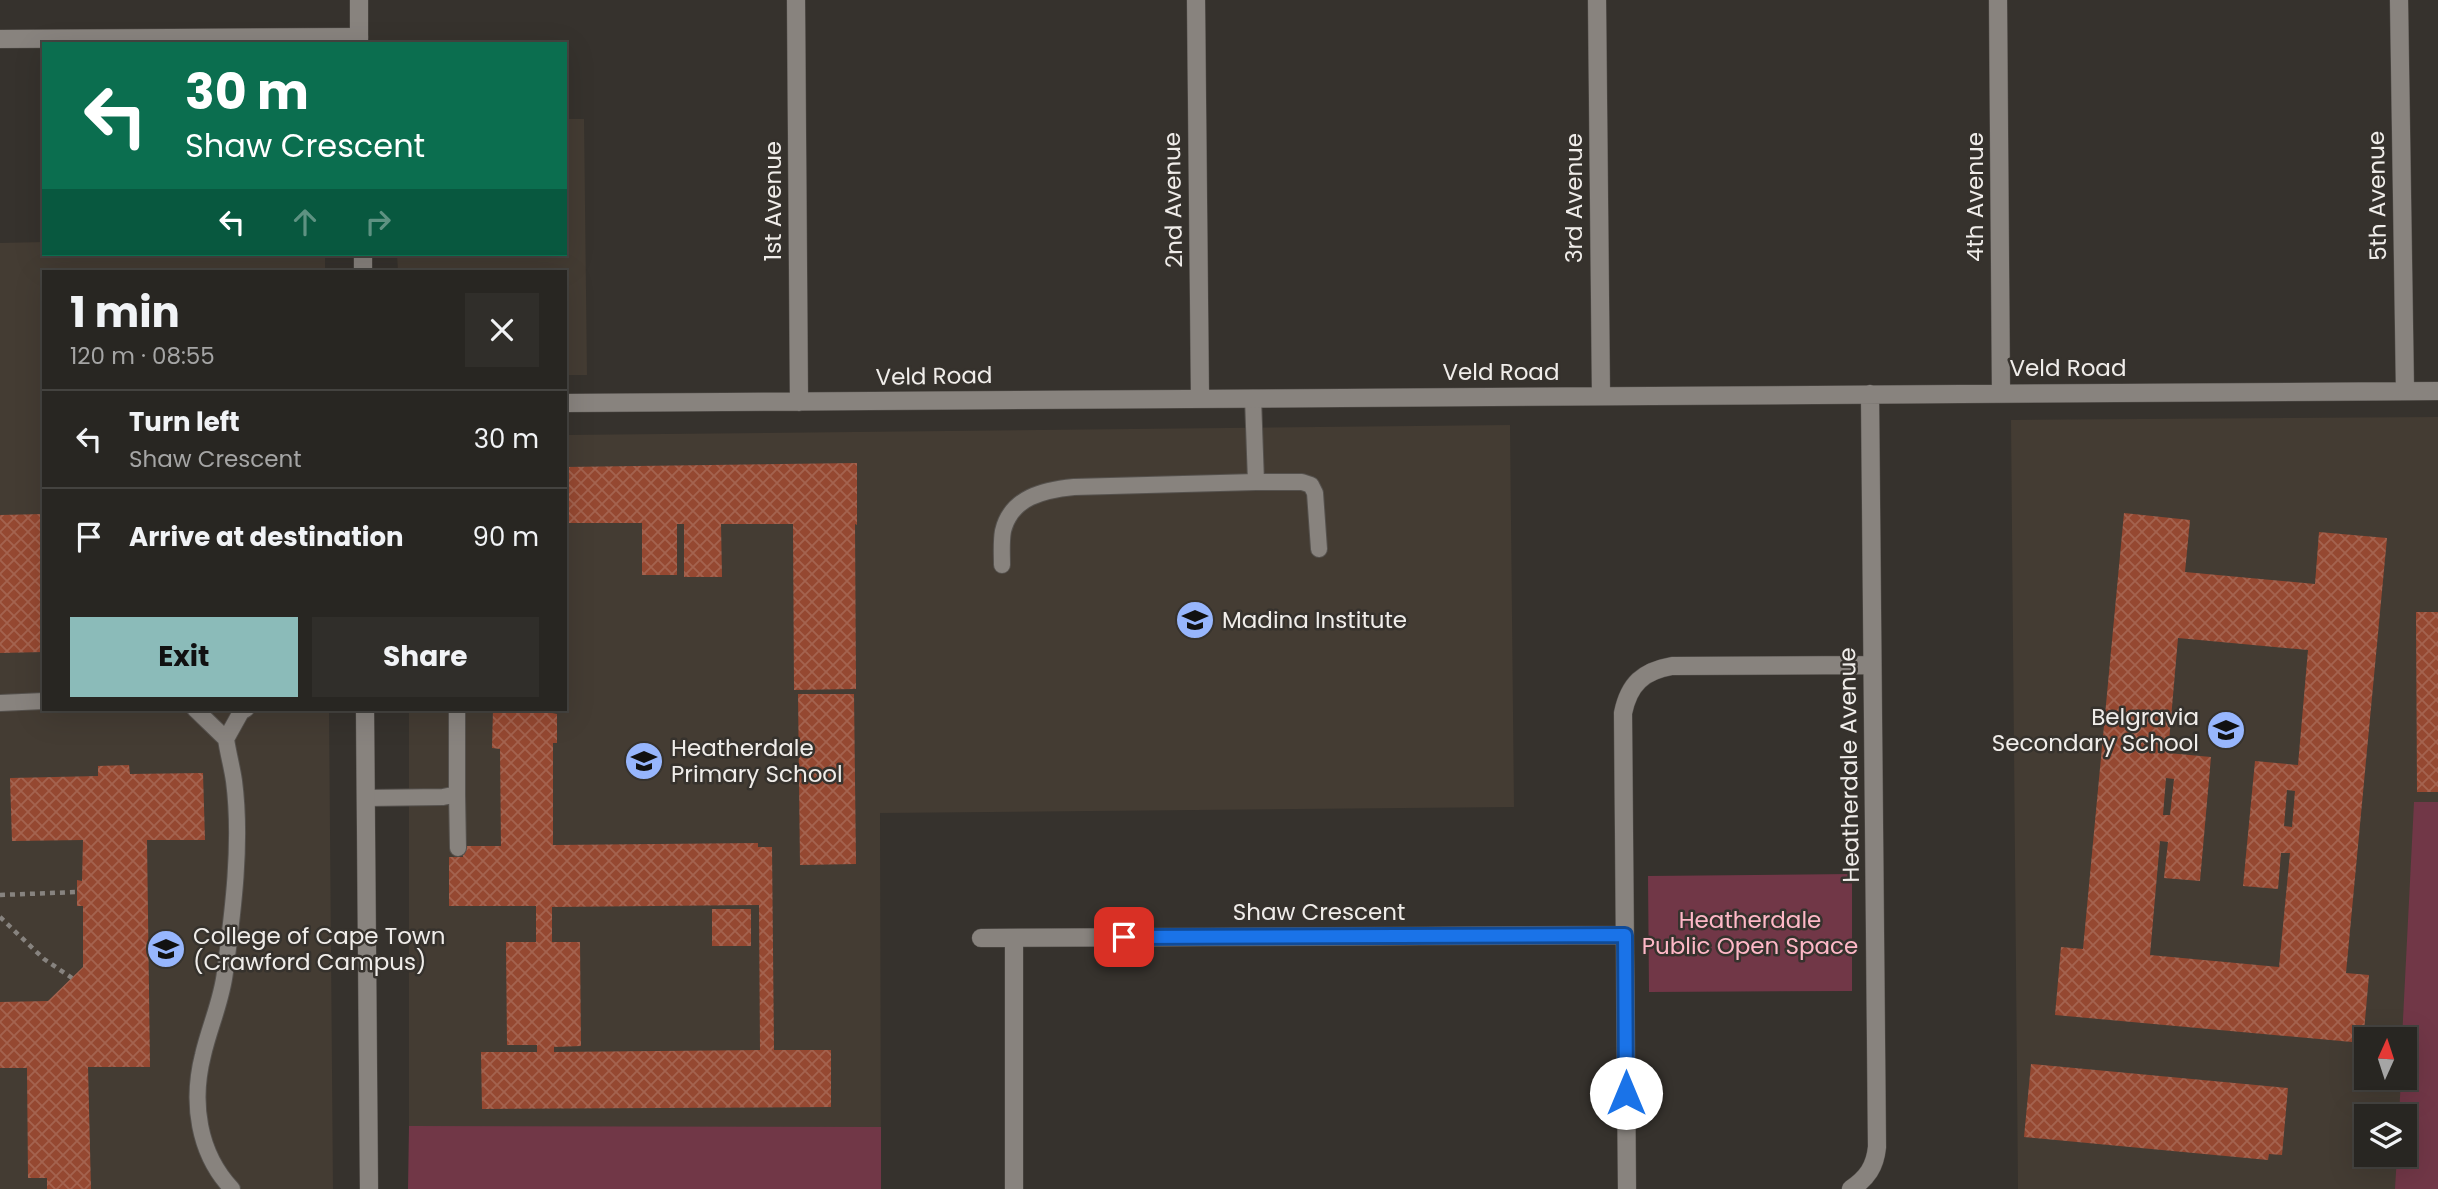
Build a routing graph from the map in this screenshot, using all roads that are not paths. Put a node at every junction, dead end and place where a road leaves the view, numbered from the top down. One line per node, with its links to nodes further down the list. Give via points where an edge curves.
1 (359, 0): 8 (street)
2 (796, 0): 16 (street, 1st Avenue)
3 (1196, 0): 15 (street, 2nd Avenue)
4 (1597, 0): 13 (street, 3rd Avenue)
5 (1998, 0): 11 (street, 4th Avenue)
6 (2399, 0): 9 (street, 5th Avenue)
7 (0, 39): 8 (street)
8 (359, 41)
9 (2404, 391): 10 (street, Veld Road); 11 (street, Veld Road)
10 (2438, 391)
11 (2001, 393): 12 (street, Veld Road)
12 (1870, 394): 13 (street, Veld Road); 21 (street, Heatherdale Avenue)
13 (1601, 396): 14 (street, Veld Road)
14 (1253, 398): 15 (street, Veld Road); 18 (lane)
15 (1200, 399): 16 (street, Veld Road)
16 (799, 402): 17 (street, Veld Road)
17 (567, 403)
18 (1256, 482): 19 (lane, via 1311,485); 20 (lane, via 1049,490 1025,499 1010,512 1003,532)
19 (1319, 549)
20 (1002, 565)
21 (1872, 665): 32 (street, via 1672,666 1656,668 1632,686 1623,713); 39 (street, Heatherdale Avenue, via 1877,1147 1868,1175)
22 (42, 701): 23 (lane)
23 (0, 703)
24 (197, 711): 28 (lane)
25 (245, 711): 28 (lane)
26 (365, 711): 30 (street)
27 (457, 711): 29 (lane)
28 (226, 739): 35 (lane, via 234,782 236,868 225,976 202,1058 197,1104 202,1141)
29 (457, 794): 30 (lane); 31 (lane)
30 (366, 798): 36 (street)
31 (458, 848)
32 (1625, 935): 34 (street, Shaw Crescent); 38 (street)
33 (981, 938): 34 (street, Shaw Crescent)
34 (1014, 938): 37 (street)
35 (232, 1189)
36 (369, 1189)
37 (1014, 1189)
38 (1627, 1189)
39 (1851, 1189)

